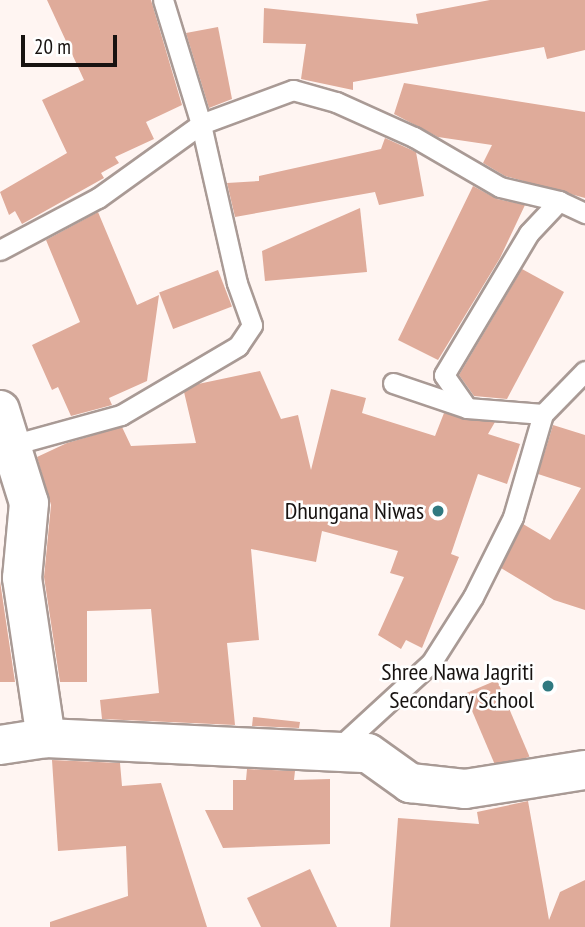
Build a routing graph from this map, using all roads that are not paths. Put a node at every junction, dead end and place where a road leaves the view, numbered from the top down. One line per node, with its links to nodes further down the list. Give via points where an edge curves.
1 (163, 0): 2 (lane)
2 (201, 124): 3 (lane, via 293,90 336,102 414,136 500,187); 5 (lane, via 98,198); 10 (lane, via 237,283 252,325 238,346 121,415)
3 (559, 201): 4 (lane); 8 (lane, via 529,233 443,375)
4 (585, 213)
5 (0, 250)
6 (585, 371): 9 (lane)
7 (393, 383): 8 (lane)
8 (467, 408): 9 (lane)
9 (543, 414): 13 (lane, via 513,517 472,597 431,663)
10 (6, 428): 11 (street, via 29,503 22,578)
11 (46, 738): 12 (street); 13 (street)
12 (0, 745)
13 (335, 751): 14 (street, via 368,753 410,783 465,789)
14 (585, 770)

